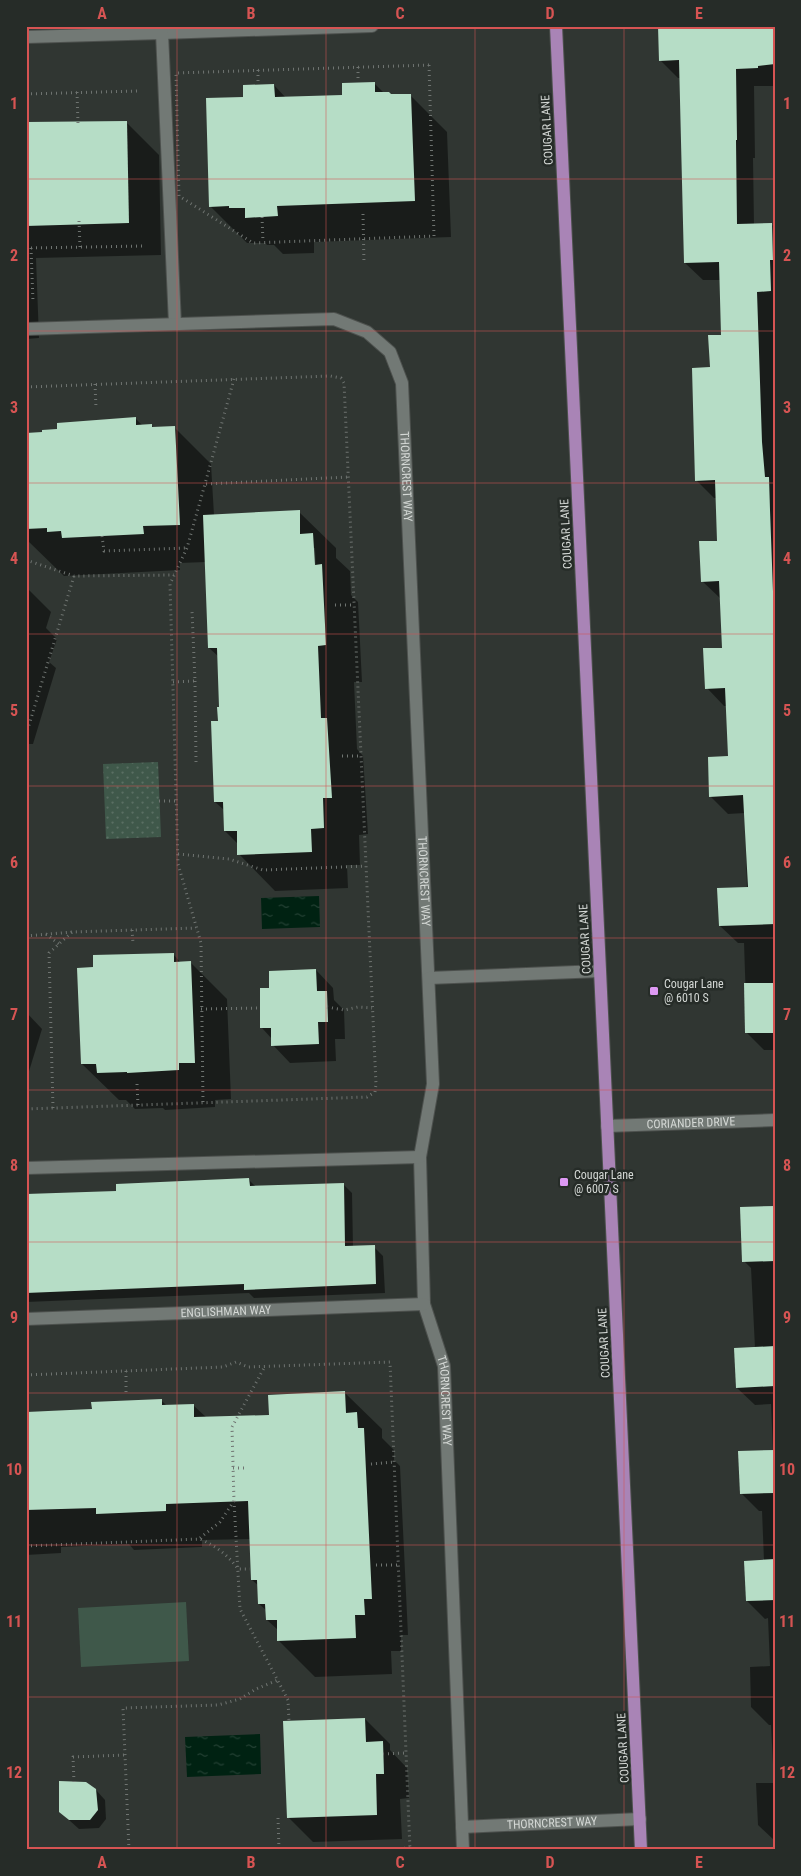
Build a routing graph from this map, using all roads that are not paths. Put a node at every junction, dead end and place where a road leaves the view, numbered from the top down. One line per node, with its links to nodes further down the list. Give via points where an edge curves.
1 (372, 26): 3 (street)
2 (556, 26): 7 (main road, COUGAR LANE)
3 (162, 33): 4 (street); 5 (street)
4 (26, 37)
5 (175, 324): 6 (street, THORNCREST WAY); 8 (street, THORNCREST WAY, via 334,319 367,332 390,352 402,383)
6 (26, 329)
7 (600, 971): 8 (street); 10 (main road, COUGAR LANE)
8 (429, 978): 11 (street, THORNCREST WAY, via 433,1084)
9 (775, 1120): 10 (street, CORIANDER DRIVE)
10 (607, 1126): 15 (main road, COUGAR LANE)
11 (420, 1157): 12 (street); 13 (street, THORNCREST WAY)
12 (26, 1168)
13 (424, 1304): 14 (street, ENGLISHMAN WAY); 16 (street, THORNCREST WAY, via 444,1366)
14 (26, 1319)
15 (640, 1819): 16 (street, THORNCREST WAY); 18 (main road, COUGAR LANE)
16 (462, 1827): 17 (street, THORNCREST WAY)
17 (463, 1850)
18 (641, 1850)

